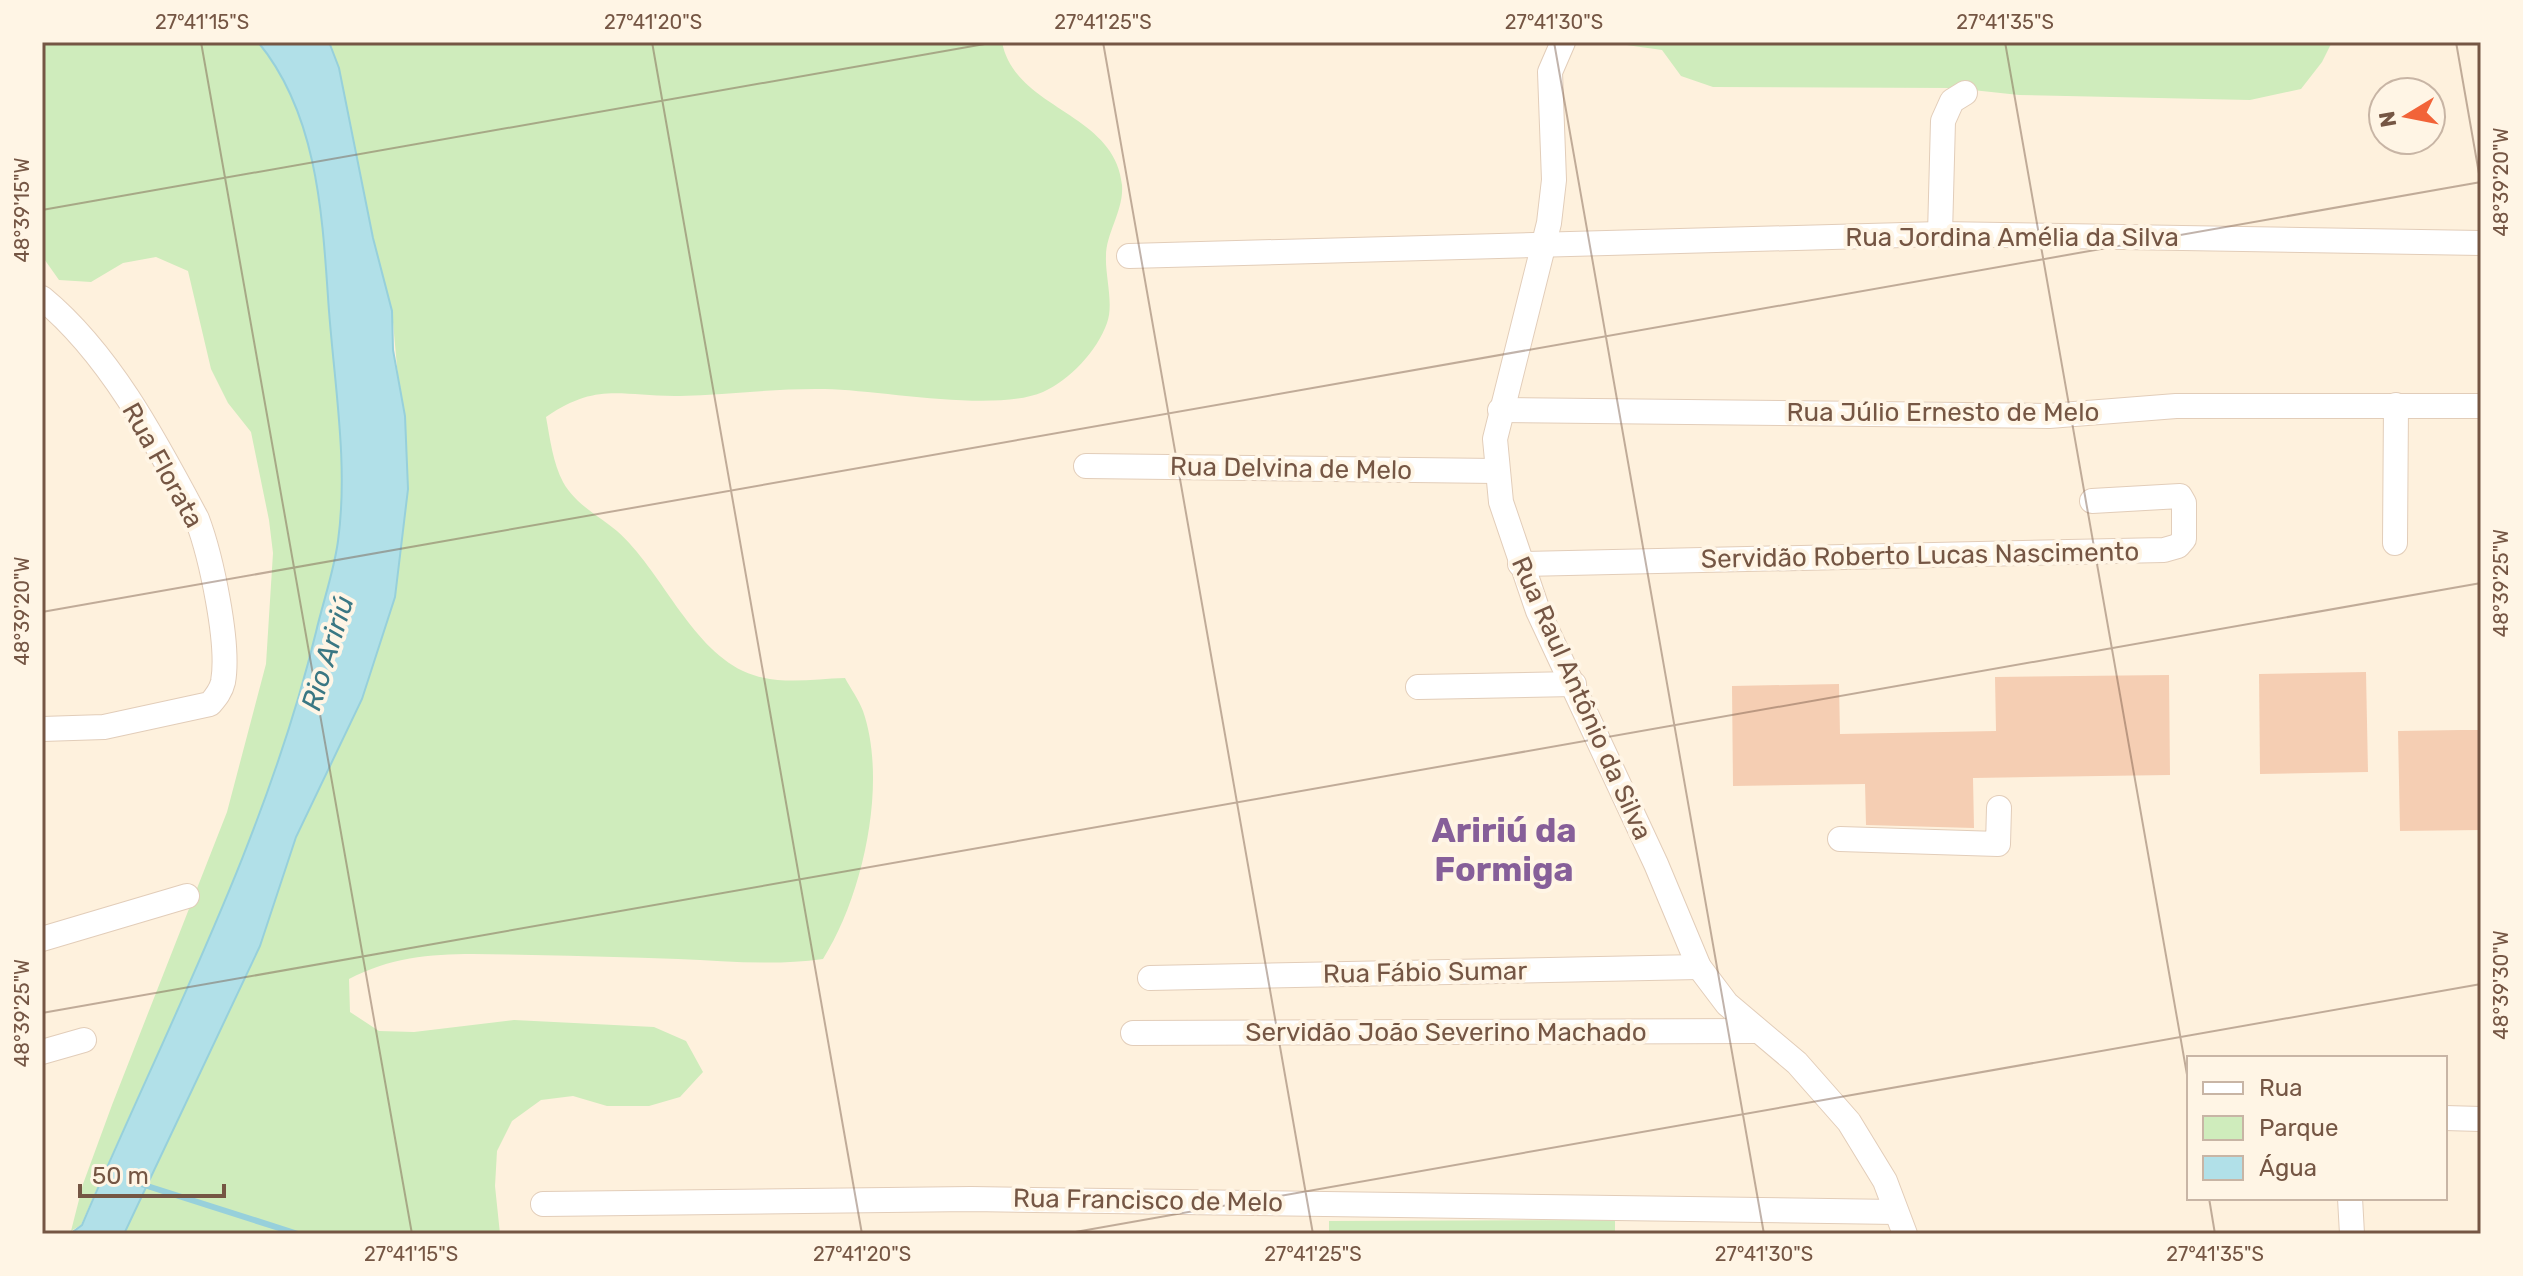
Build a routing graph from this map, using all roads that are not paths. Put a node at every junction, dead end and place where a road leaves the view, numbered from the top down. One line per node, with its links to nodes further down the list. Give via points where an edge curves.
1 (1563, 42): 4 (street, Rua Raul Antônio da Silva, via 1550,72 1554,180)
2 (1965, 93): 3 (street, via 1952,101 1943,121)
3 (1940, 234): 4 (street, Rua Jordina Amélia da Silva); 5 (street, Rua Jordina Amélia da Silva)
4 (1543, 243): 6 (street, Rua Jordina Amélia da Silva); 10 (street, Rua Raul Antônio da Silva)
5 (2481, 243)
6 (1129, 256)
7 (42, 298): 18 (street, Rua Florata, via 106,368 197,519 219,611 223,681 210,704 104,727)
8 (2396, 405): 9 (street, Rua Júlio Ernesto de Melo); 10 (street, Rua Júlio Ernesto de Melo, via 2176,406 2033,417); 14 (street)
9 (2481, 406)
10 (1500, 410): 12 (street, Rua Raul Antônio da Silva)
11 (1086, 466): 12 (street, Rua Delvina de Melo)
12 (1496, 471): 15 (street, Rua Raul Antônio da Silva)
13 (2092, 501): 15 (street, Servidão Roberto Lucas Nascimento, via 2180,496 2184,539 2164,550)
14 (2395, 543)
15 (1520, 564): 16 (street, Rua Raul Antônio da Silva)
16 (1574, 684): 17 (street); 23 (street, Rua Raul Antônio da Silva)
17 (1418, 687)
18 (42, 729)
19 (1999, 808): 20 (street, via 1998,844)
20 (1840, 839)
21 (187, 896): 22 (street)
22 (42, 939)
23 (1699, 967): 24 (street, Rua Fábio Sumar); 25 (street, Rua Raul Antônio da Silva, via 1727,1004)
24 (1150, 978)
25 (1758, 1031): 26 (street, Servidão João Severino Machado); 33 (street, Rua Raul Antônio da Silva, via 1797,1063 1849,1122 1885,1181)
26 (1133, 1033)
27 (84, 1040): 28 (street)
28 (42, 1052)
29 (2447, 1118): 30 (street)
30 (2481, 1119)
31 (2350, 1200): 34 (street)
32 (543, 1204): 33 (street, Rua Francisco de Melo, via 971,1199)
33 (1901, 1223)
34 (2352, 1234)

